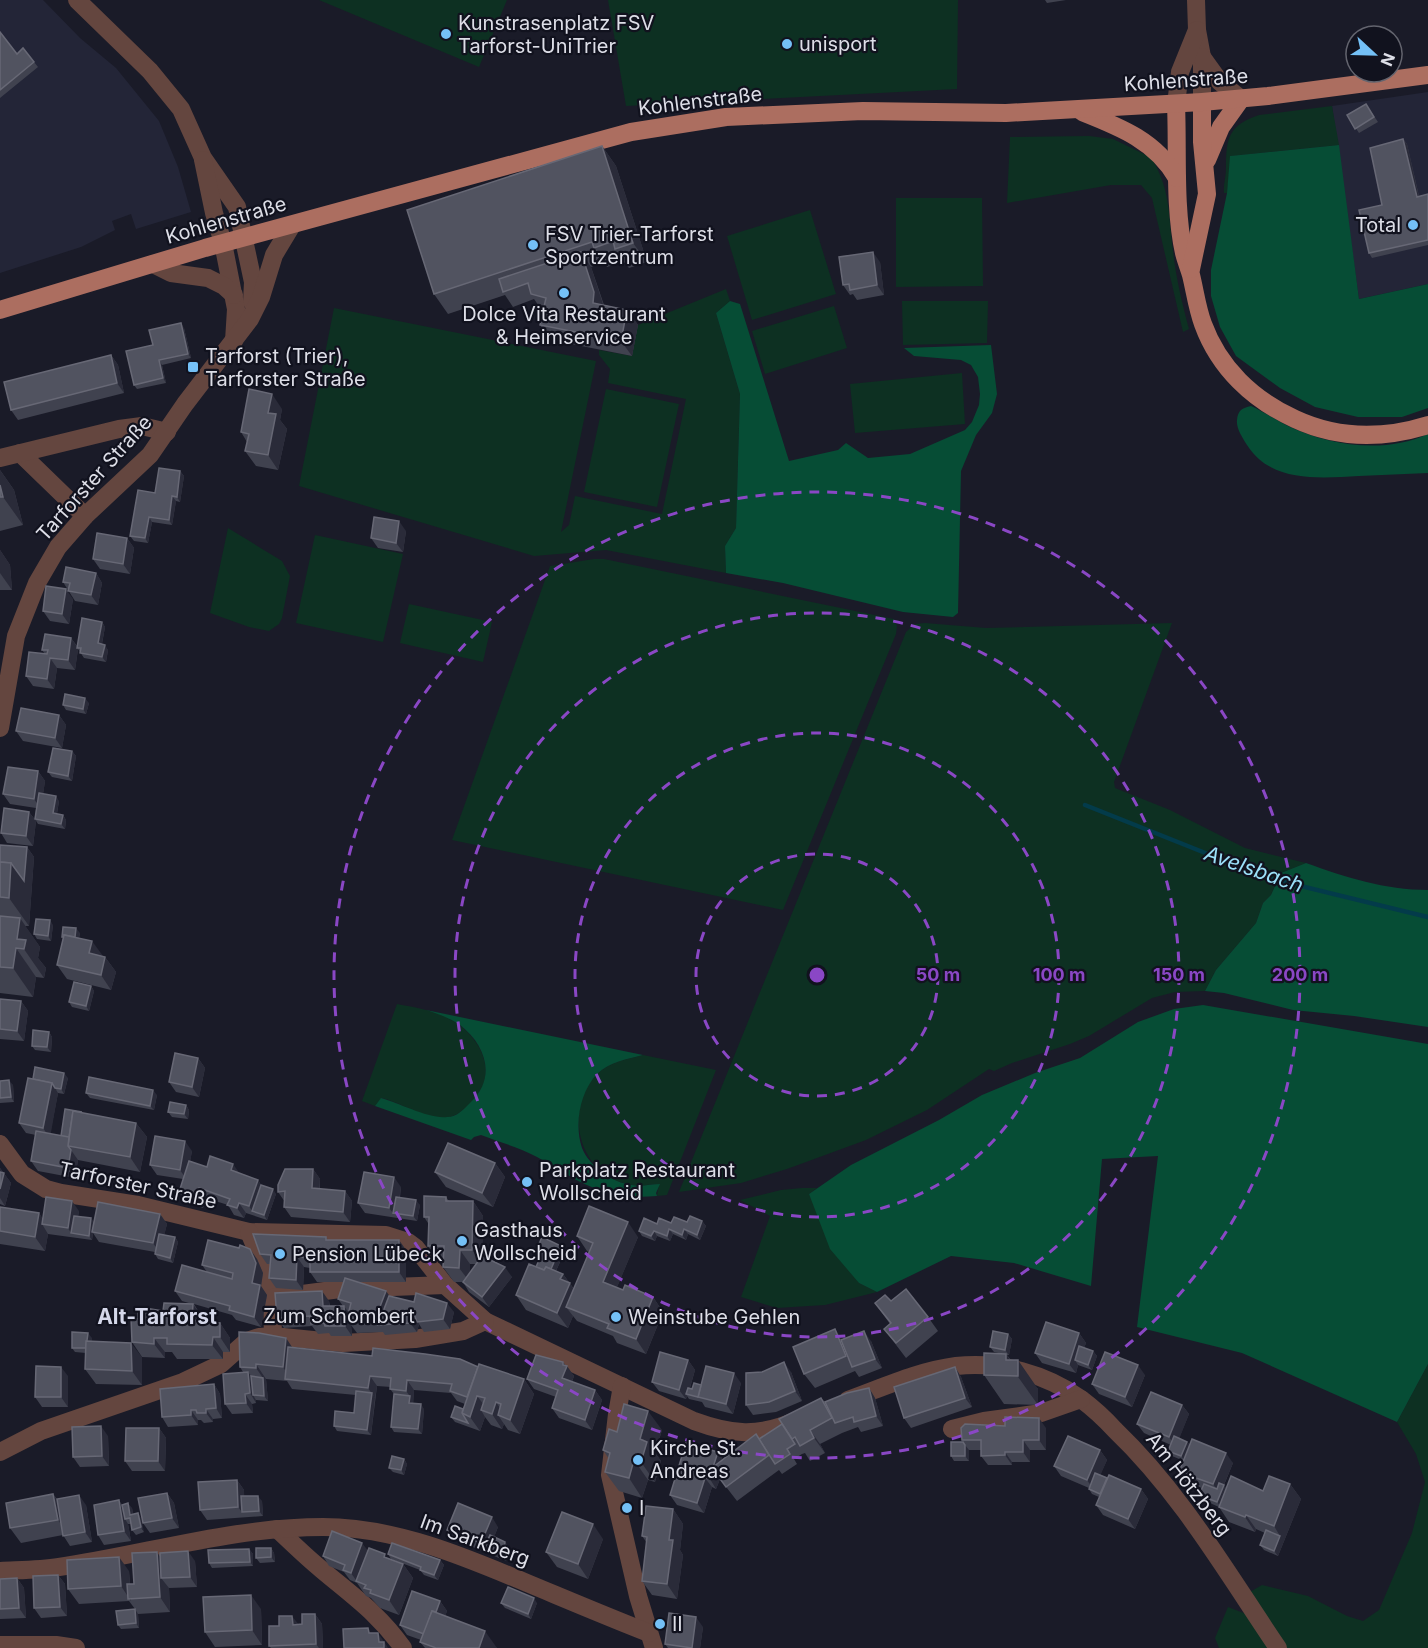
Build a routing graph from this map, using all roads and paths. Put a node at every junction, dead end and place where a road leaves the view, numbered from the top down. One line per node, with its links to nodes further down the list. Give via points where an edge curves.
1 (77, 0): 10 (street, via 170,94)
2 (1196, 0): 3 (street)
3 (1197, 30): 4 (street); 8 (street, via 1180,72)
4 (1202, 57): 6 (street, via 1220,82); 7 (street)
5 (1428, 75): 6 (main road, Kohlenstraße)
6 (1241, 99): 7 (main road, Kohlenstraße); 11 (main road, via 1217,134)
7 (1202, 102): 8 (main road, Kohlenstraße); 11 (main road)
8 (1176, 104): 9 (main road, Kohlenstraße); 12 (main road)
9 (1074, 109): 12 (main road, via 1144,141); 13 (main road, Kohlenstraße, via 726,117 631,132)
10 (203, 158): 14 (street, via 237,207); 15 (street, via 211,203)
11 (1204, 167): 17 (main road, via 1206,201)
12 (1177, 178): 17 (main road, via 1183,246)
13 (292, 225): 14 (main road, Kohlenstraße); 20 (street, Tarforster Straße, via 274,255)
14 (244, 237): 15 (main road, Kohlenstraße); 20 (street, via 253,282)
15 (224, 243): 16 (main road, Kohlenstraße); 18 (street)
16 (153, 264): 18 (street, via 171,273 208,278); 19 (main road, Kohlenstraße)
17 (1191, 274): 22 (main road, via 1203,325 1218,354 1238,381 1267,403 1307,424 1350,434 1394,434)
18 (234, 295): 21 (street)
19 (0, 310)
20 (250, 319): 21 (street, Tarforster Straße)
21 (234, 341): 23 (street, Tarforster Straße)
22 (1428, 425)
23 (167, 432): 24 (street, via 142,426 119,429); 26 (street, Tarforster Straße, via 150,455)
24 (20, 453): 25 (street); 26 (street)
25 (0, 458)
26 (85, 516): 27 (street, Tarforster Straße, via 58,547 37,583 16,636)
27 (0, 728)
28 (0, 1144): 29 (street, Tarforster Straße, via 22,1174 46,1189 138,1204)
29 (249, 1232): 30 (street, Tarforster Straße, via 386,1234 416,1248); 31 (street)
30 (445, 1285): 31 (street, via 340,1289); 32 (street, Tarforster Straße)
31 (272, 1298): 33 (street)
32 (492, 1324): 33 (street, Zum Schombert, via 415,1339 343,1342); 34 (street)
33 (273, 1336): 39 (street, Zum Schombert, via 247,1341 221,1364 183,1382 41,1431)
34 (622, 1386): 37 (street, via 724,1431 765,1432); 42 (street, via 610,1475)
35 (1081, 1399): 36 (street, Am Hötzberg, via 1031,1373 958,1366 923,1372); 38 (street, via 1041,1413 984,1420); 46 (street, Am Hötzberg, via 1133,1446 1182,1505)
36 (827, 1408)
37 (806, 1416)
38 (952, 1429)
39 (0, 1452)
40 (277, 1529): 41 (street, Im Sarkberg, via 58,1567); 42 (street, Im Sarkberg, via 349,1528 429,1545 493,1569); 45 (street, via 359,1599)
41 (0, 1571)
42 (651, 1641)
43 (0, 1644): 44 (street)
44 (76, 1648)
45 (403, 1648)
46 (1278, 1648)

